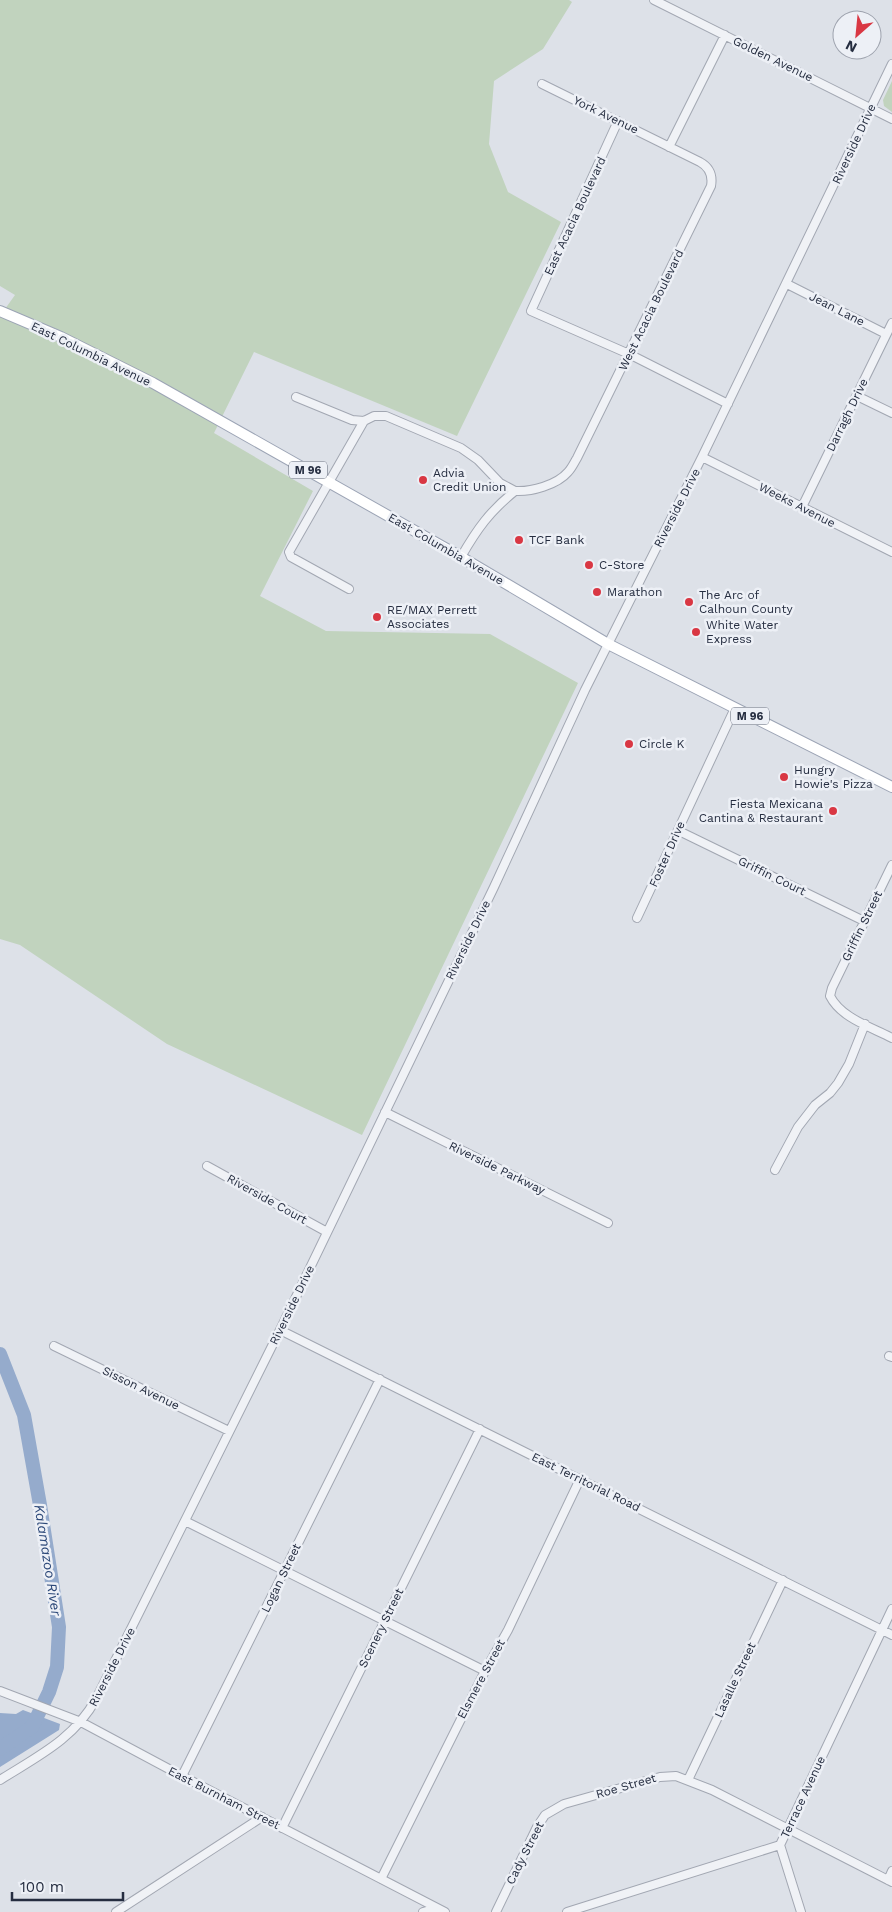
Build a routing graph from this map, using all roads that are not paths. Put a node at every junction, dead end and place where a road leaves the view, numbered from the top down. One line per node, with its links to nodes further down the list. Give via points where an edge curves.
1 (654, 0): 2 (street, Golden Avenue)
2 (725, 35): 5 (street, Golden Avenue); 8 (street)
3 (892, 64): 5 (street, Riverside Drive)
4 (542, 84): 7 (street, York Avenue)
5 (871, 108): 6 (street, Golden Avenue); 9 (street, Riverside Drive)
6 (892, 118)
7 (618, 122): 8 (street, York Avenue); 13 (street, East Acacia Boulevard, via 531,310)
8 (669, 147): 13 (street, West Acacia Boulevard, via 708,168 711,186)
9 (787, 284): 12 (street, Jean Lane); 16 (street, Riverside Drive)
10 (0, 311): 20 (main road, East Columbia Avenue / M 96, via 153,383)
11 (892, 323): 12 (street, Darragh Drive)
12 (886, 334): 14 (street, Darragh Drive)
13 (629, 354): 16 (street); 21 (street, West Acacia Boulevard, via 568,473 554,483)
14 (857, 396): 17 (street); 22 (street, Darragh Drive)
15 (296, 397): 18 (street, via 352,420)
16 (728, 404): 19 (street, Riverside Drive)
17 (892, 413)
18 (364, 421): 20 (street); 21 (street, via 374,416 386,416 461,448 500,483)
19 (702, 457): 22 (street, Weeks Avenue); 26 (street, Riverside Drive)
20 (330, 482): 24 (main road, East Columbia Avenue / M 96); 25 (street, via 289,552 291,557)
21 (515, 491): 24 (street, West Acacia Boulevard, via 482,522)
22 (802, 507): 23 (street, Weeks Avenue)
23 (892, 552)
24 (461, 557): 26 (main road, East Columbia Avenue / M 96)
25 (349, 589)
26 (608, 644): 27 (main road, East Columbia Avenue / M 96); 35 (street, Riverside Drive)
27 (736, 708): 28 (main road, East Columbia Avenue / M 96); 29 (street, Foster Drive)
28 (892, 787)
29 (679, 831): 31 (street, Foster Drive); 32 (street, Griffin Court)
30 (892, 865): 32 (street, Griffin Street)
31 (637, 918)
32 (864, 921): 33 (street, Griffin Street, via 830,996 842,1012)
33 (865, 1024): 34 (street); 37 (street, via 838,1083 798,1127)
34 (892, 1038)
35 (385, 1112): 38 (street, Riverside Parkway); 39 (street, Riverside Drive)
36 (207, 1166): 39 (street, Riverside Court)
37 (775, 1170)
38 (608, 1223)
39 (327, 1232): 40 (street, Riverside Drive)
40 (280, 1330): 42 (street, East Territorial Road); 44 (street, Riverside Drive)
41 (54, 1346): 44 (street, Sisson Avenue)
42 (380, 1379): 43 (street, East Territorial Road); 47 (street, Logan Street)
43 (480, 1429): 45 (street, East Territorial Road); 50 (street, Scenery Street)
44 (229, 1431): 46 (street, Riverside Drive)
45 (580, 1479): 48 (street, East Territorial Road); 53 (street, Elsmere Street, via 508,1630)
46 (185, 1521): 47 (street); 55 (street, Riverside Drive, via 96,1699)
47 (284, 1571): 50 (street); 56 (street, Logan Street)
48 (783, 1580): 51 (street, East Territorial Road); 58 (street, Lasalle Street)
49 (892, 1609): 51 (street, Terrace Avenue)
50 (384, 1621): 53 (street); 61 (street, Scenery Street)
51 (882, 1630): 52 (street, East Territorial Road); 62 (street, Terrace Avenue)
52 (892, 1634)
53 (484, 1671): 65 (street, Elsmere Street)
54 (0, 1691): 55 (street, East Burnham Street)
55 (81, 1722): 56 (street, East Burnham Street); 57 (street, Riverside Drive, via 59,1743)
56 (182, 1776): 60 (street, East Burnham Street)
57 (0, 1780)
58 (688, 1780): 59 (street, Roe Street, via 660,1777); 62 (street, Roe Street)
59 (564, 1804): 71 (street, Cady Street, via 545,1814)
60 (262, 1818): 61 (street, East Burnham Street); 68 (street)
61 (282, 1828): 65 (street, East Burnham Street)
62 (788, 1829): 63 (street, Terrace Avenue); 66 (street, Roe Street)
63 (780, 1845): 72 (street, Terrace Avenue); 73 (street)
64 (892, 1871): 66 (street)
65 (381, 1879): 67 (street, East Burnham Street)
66 (890, 1881)
67 (437, 1908): 69 (street); 70 (street, East Burnham Street)
68 (116, 1912)
69 (423, 1912)
70 (445, 1912)
71 (496, 1912)
72 (567, 1912)
73 (801, 1912)

